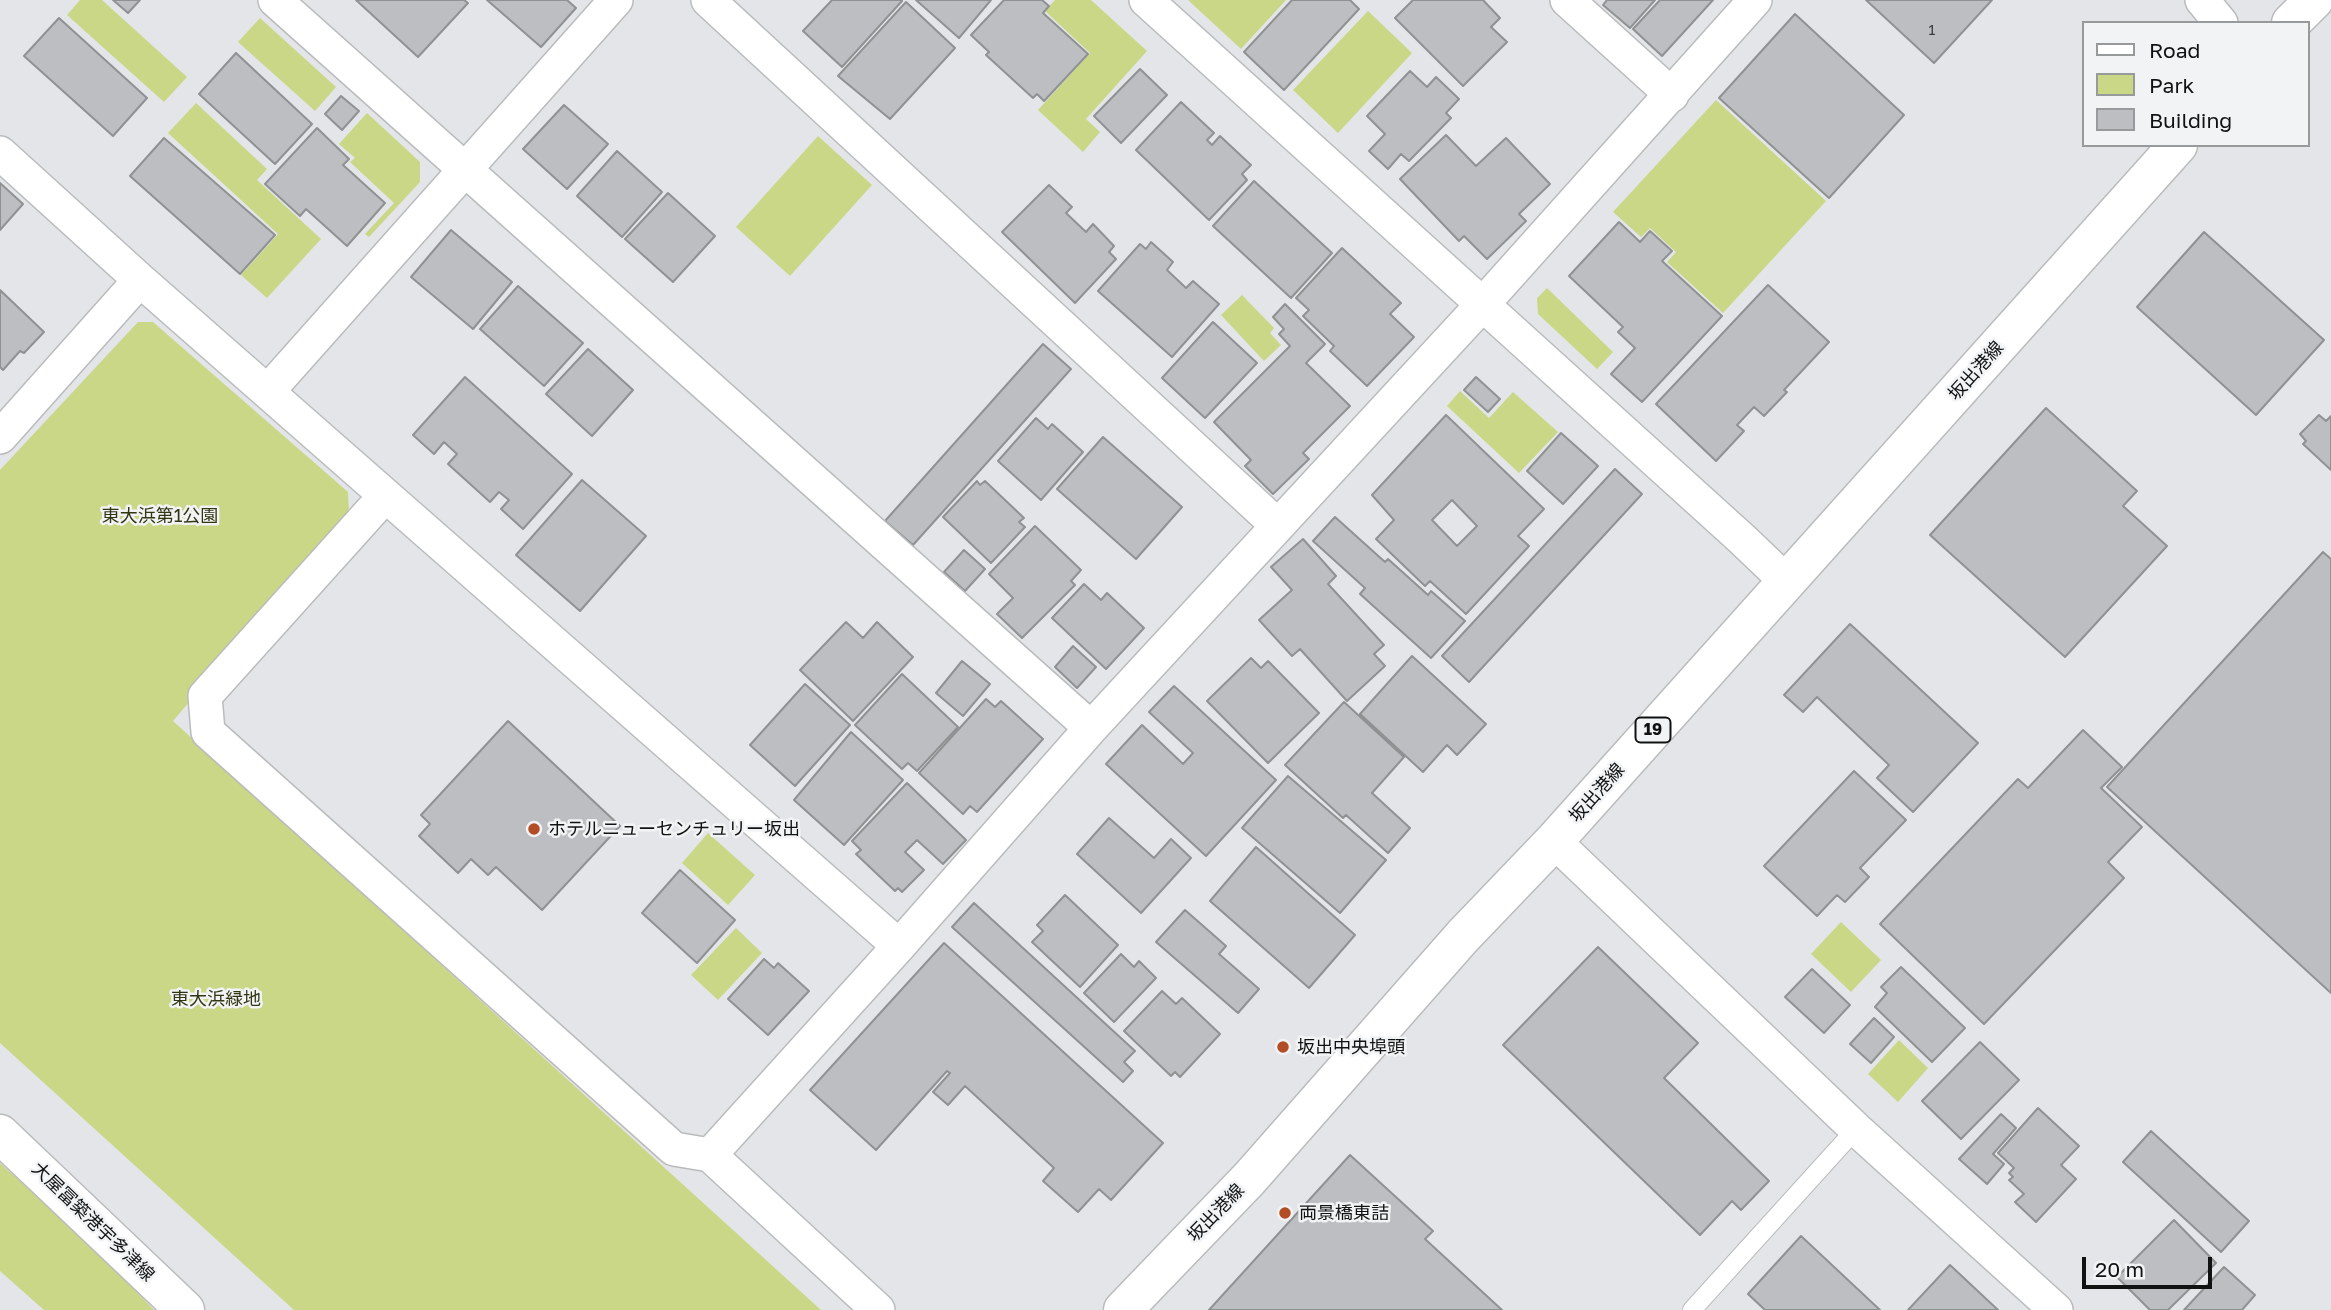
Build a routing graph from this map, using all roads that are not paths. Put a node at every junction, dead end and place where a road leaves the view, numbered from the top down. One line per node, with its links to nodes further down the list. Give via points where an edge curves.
1 (275, 0): 14 (street)
2 (616, 0): 14 (street)
3 (708, 0): 20 (street)
4 (1146, 0): 16 (street)
5 (1567, 0): 11 (street)
6 (1755, 0): 11 (street)
7 (2202, 0): 9 (street)
8 (2314, 0): 10 (main road)
9 (2219, 21)
10 (2293, 21)
11 (1672, 95): 16 (street)
12 (2176, 147): 21 (main road, 坂出港線 / 19)
13 (0, 153): 15 (street)
14 (463, 171): 17 (street); 22 (street)
15 (140, 280): 17 (street); 18 (street)
16 (1482, 306): 20 (street); 21 (street)
17 (268, 391): 19 (street)
18 (0, 437)
19 (385, 496): 24 (street); 27 (street, via 205,696 208,732 674,1149)
20 (1277, 525): 22 (street)
21 (1787, 582): 23 (main road, 坂出港線 / 19)
22 (1091, 729): 24 (street)
23 (1554, 841): 25 (street); 30 (main road, 坂出港線 / 19, via 1463,936 1249,1179)
24 (899, 946): 27 (street)
25 (1856, 1129): 31 (lane); 32 (street)
26 (0, 1134): 28 (main road, 大屋冨築港宇多津線)
27 (710, 1155): 29 (street)
28 (185, 1310)
29 (878, 1310)
30 (1123, 1310)
31 (1692, 1310)
32 (2056, 1310)

